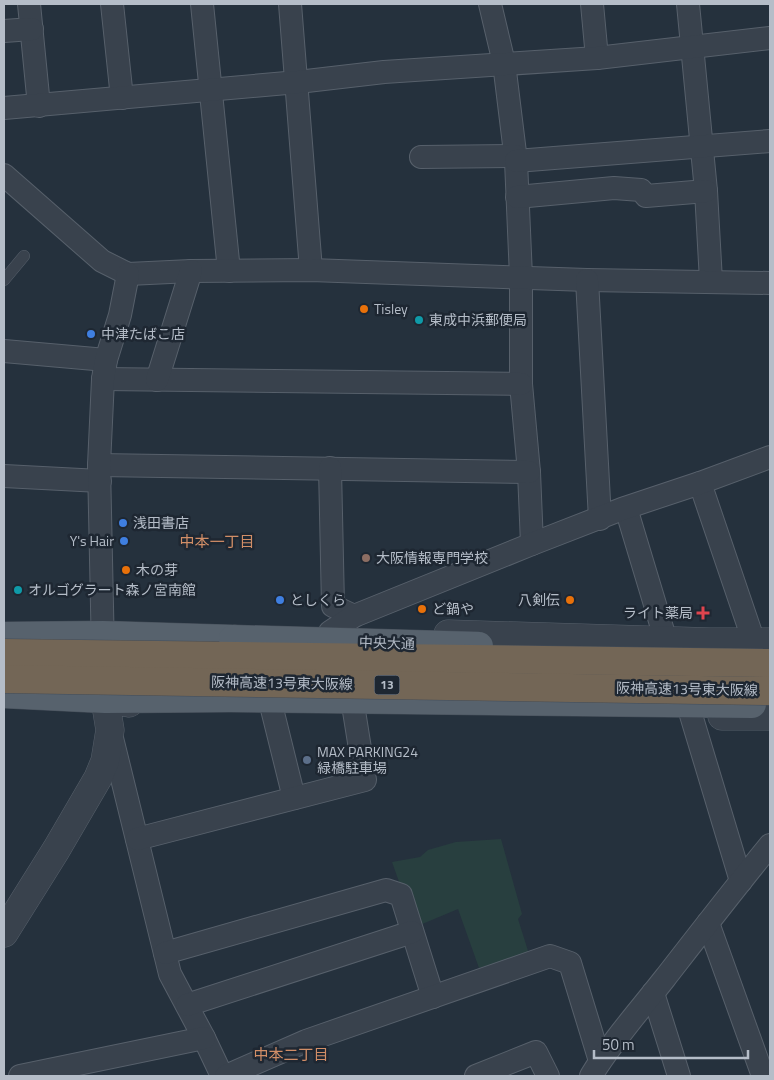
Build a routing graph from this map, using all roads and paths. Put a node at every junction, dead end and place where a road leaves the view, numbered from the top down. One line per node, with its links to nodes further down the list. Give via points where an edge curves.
1 (29, 4): 8 (street)
2 (112, 4): 16 (street)
3 (202, 4): 15 (street)
4 (290, 4): 14 (street)
5 (490, 4): 13 (street)
6 (592, 4): 12 (street)
7 (688, 4): 11 (street)
8 (32, 28): 9 (street); 17 (street)
9 (4, 31)
10 (770, 38): 11 (street)
11 (692, 47): 12 (street); 20 (street)
12 (597, 58): 13 (street)
13 (504, 63): 14 (street); 22 (street)
14 (298, 82): 15 (street); 27 (street)
15 (211, 89): 16 (street); 29 (street)
16 (122, 98): 17 (street)
17 (39, 106): 18 (street)
18 (4, 108)
19 (770, 141): 20 (street)
20 (701, 147): 22 (street); 24 (street)
21 (421, 157): 22 (street)
22 (516, 159): 25 (street)
23 (4, 175): 30 (street, via 102,261)
24 (706, 191): 25 (street, via 646,196 641,190 614,188); 34 (street)
25 (517, 197): 31 (street)
26 (24, 256): 32 (lane)
27 (311, 270): 29 (street); 31 (street)
28 (190, 271): 29 (street); 30 (street); 38 (street)
29 (229, 271)
30 (128, 274): 37 (street)
31 (521, 278): 33 (street); 39 (street)
32 (4, 280)
33 (587, 280): 34 (street); 47 (street)
34 (711, 281): 35 (street)
35 (770, 283)
36 (4, 351): 37 (street)
37 (105, 370): 38 (street); 43 (street)
38 (157, 380): 39 (street)
39 (521, 384): 42 (street)
40 (770, 456): 45 (street)
41 (330, 468): 42 (street); 43 (street); 49 (street, via 333,606)
42 (529, 472): 48 (street)
43 (99, 473): 44 (street); 51 (street)
44 (4, 476)
45 (700, 483): 46 (street); 54 (street)
46 (626, 508): 47 (street); 53 (street)
47 (600, 519): 48 (street)
48 (532, 544): 49 (street)
49 (354, 616): 50 (street)
50 (330, 632): 51 (street, via 172,626); 53 (street)
51 (103, 635): 52 (main road, 中央大通); 54 (main road, 中央大通, bridge, via 537,648); 59 (street)
52 (4, 636)
53 (666, 641): 54 (street)
54 (766, 650): 55 (highway, 阪神高速13号東大阪線 / 13, bridge)
55 (4, 653)
56 (4, 679): 57 (highway, 阪神高速13号東大阪線 / 13, bridge)
57 (770, 691)
58 (4, 694): 59 (main road)
59 (105, 699): 60 (main road); 61 (street, via 164,708); 65 (street)
60 (770, 705)
61 (272, 710): 62 (street); 66 (street)
62 (354, 711): 63 (street); 66 (street, via 365,780)
63 (691, 715): 64 (street); 69 (street)
64 (770, 716)
65 (110, 730): 67 (street); 72 (street, via 98,778)
66 (294, 798): 67 (street)
67 (137, 839): 73 (street)
68 (770, 846): 69 (street)
69 (741, 881): 70 (street)
70 (708, 923): 74 (street); 85 (street)
71 (412, 932): 73 (street, via 401,895 386,890); 75 (street); 76 (street)
72 (4, 933)
73 (165, 953): 76 (street, via 170,974)
74 (653, 992): 78 (street); 84 (street)
75 (433, 997): 78 (street, via 550,956 570,963); 81 (street, via 306,1041)
76 (186, 1005): 77 (street)
77 (204, 1038): 79 (street); 80 (street)
78 (596, 1069)
79 (20, 1076)
80 (222, 1076)
81 (226, 1076)
82 (476, 1076): 83 (street, via 536,1052)
83 (548, 1076)
84 (679, 1076)
85 (763, 1076)

